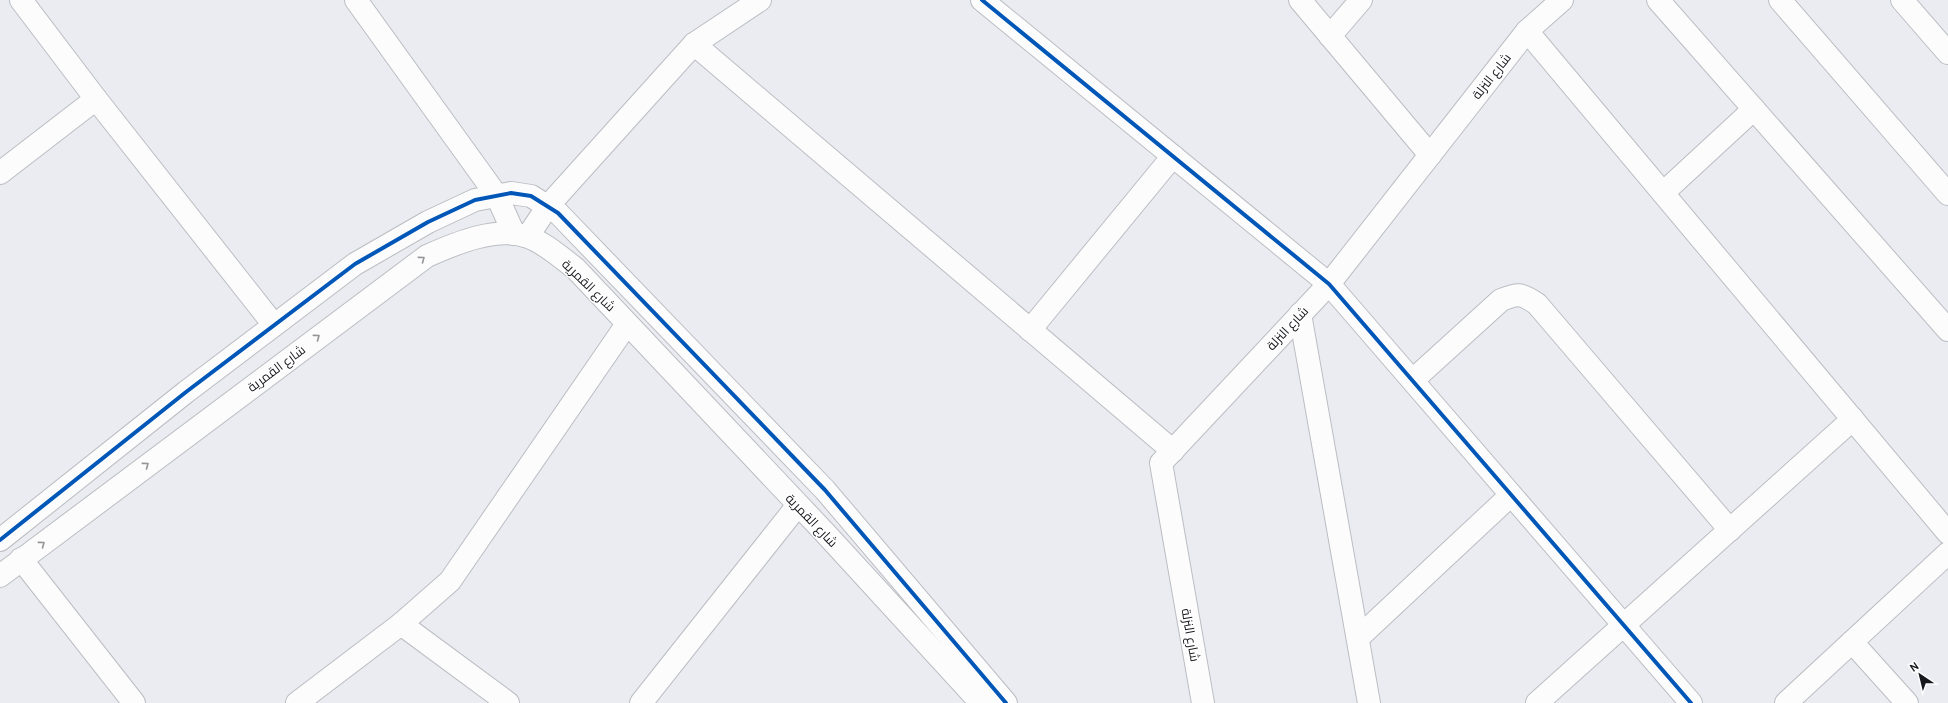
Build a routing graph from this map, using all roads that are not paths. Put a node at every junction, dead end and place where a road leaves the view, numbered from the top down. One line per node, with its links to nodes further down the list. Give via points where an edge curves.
1 (21, 0): 15 (street)
2 (356, 0): 22 (street)
3 (760, 0): 13 (street)
4 (982, 0): 18 (street)
5 (1300, 0): 12 (street)
6 (1361, 0): 12 (street)
7 (1562, 0): 11 (street, شارع النزلة)
8 (1658, 0): 16 (street)
9 (1780, 0): 21 (street)
10 (1902, 0): 14 (street)
11 (1526, 31): 17 (street, شارع النزلة); 20 (street)
12 (1330, 36): 17 (street)
13 (694, 44): 23 (street); 29 (street)
14 (1948, 53)
15 (96, 99): 19 (street); 28 (street)
16 (1754, 109): 20 (street); 30 (street)
17 (1430, 155): 25 (street, شارع النزلة)
18 (1173, 156): 25 (street); 29 (street)
19 (0, 173)
20 (1663, 193): 32 (street)
21 (1948, 194)
22 (497, 196): 23 (street, via 511,193 530,196); 24 (street); 28 (street, via 475,200 421,226 355,264)
23 (548, 206): 24 (street); 51 (street, via 558,213 825,490)
24 (521, 235): 27 (street, شارع القمرية, via 539,242 574,268); 40 (street, شارع القمرية, one-way to 24, via 427,256 459,242 491,235)
25 (1329, 284): 26 (street, شارع النزلة); 31 (street)
26 (1300, 314): 33 (street, شارع النزلة); 44 (street)
27 (627, 324): 35 (street, شارع القمرية); 42 (street, via 450,581)
28 (274, 325): 38 (street)
29 (1030, 330): 33 (street)
30 (1948, 330)
31 (1412, 380): 34 (street); 36 (street, via 1501,300 1515,294 1525,295 1537,304)
32 (1853, 419): 36 (street); 37 (street)
33 (1173, 451): 52 (street, شارع النزلة, via 1161,463)
34 (1511, 495): 43 (street); 44 (street)
35 (798, 505): 49 (street); 50 (street, شارع القمرية)
36 (1730, 530): 43 (street)
37 (1948, 533)
38 (0, 540)
39 (1948, 553): 45 (street)
40 (21, 560): 41 (street, شارع القمرية); 46 (street)
41 (0, 576)
42 (401, 624): 47 (street); 48 (street)
43 (1624, 625): 54 (street); 55 (street)
44 (1358, 638): 53 (street)
45 (1852, 642): 56 (street); 57 (street)
46 (134, 703)
47 (297, 703)
48 (508, 703)
49 (641, 703)
50 (981, 703)
51 (1006, 703)
52 (1203, 703)
53 (1369, 703)
54 (1538, 703)
55 (1691, 703)
56 (1786, 703)
57 (1907, 703)

